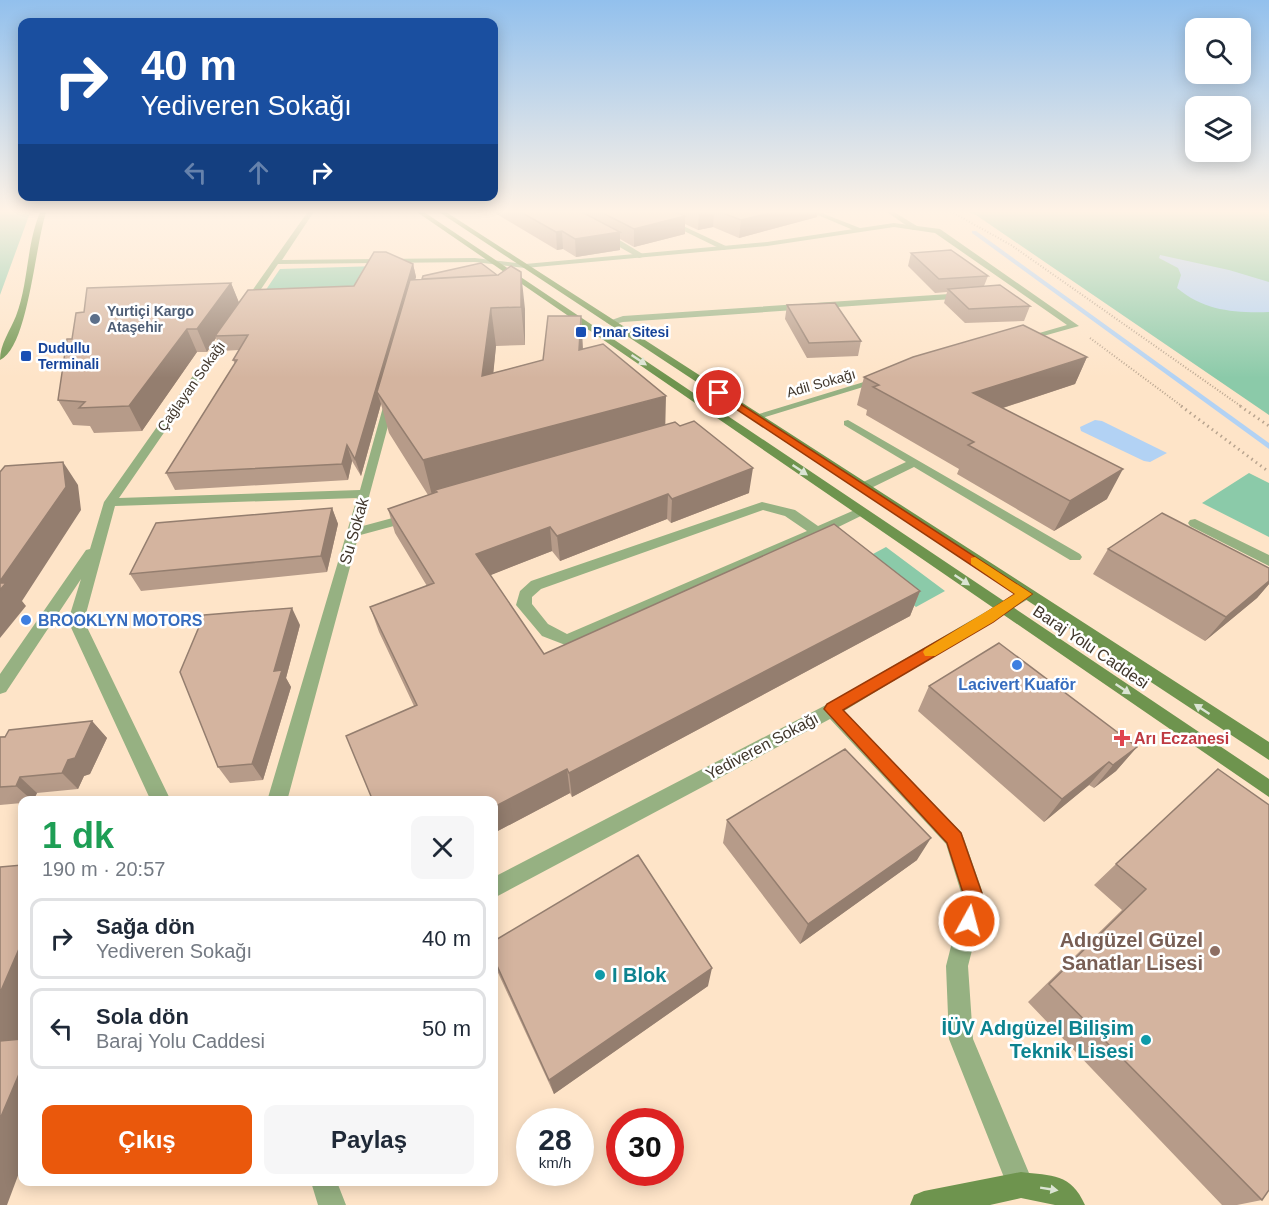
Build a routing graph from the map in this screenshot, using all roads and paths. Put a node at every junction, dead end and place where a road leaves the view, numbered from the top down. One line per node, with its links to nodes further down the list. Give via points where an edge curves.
1 (30, 266): 14 (street, via 27,295)
2 (273, 266): 24 (street, Çağlayan Sokağı)
3 (499, 266): 7 (street, Baraj Yolu Caddesi)
4 (525, 266): 7 (street); 11 (street, Baraj Yolu Caddesi)
5 (989, 266): 8 (street)
6 (1041, 266): 19 (path)
7 (520, 286): 25 (street, Baraj Yolu Caddesi, one-way to 25)
8 (1027, 292): 9 (street); 12 (street)
9 (1003, 293)
10 (980, 295): 11 (street, via 622,318)
11 (611, 322): 17 (street, Baraj Yolu Caddesi)
12 (1074, 326): 13 (street); 21 (path)
13 (1017, 342)
14 (0, 357)
15 (892, 377): 17 (street, Adil Sokağı)
16 (392, 391): 23 (street, Su Sokak)
17 (755, 417): 22 (street, Baraj Yolu Caddesi)
18 (848, 423): 20 (street)
19 (1269, 426)
20 (914, 463): 22 (street); 31 (street)
21 (1269, 472)
22 (863, 487): 33 (street, Baraj Yolu Caddesi)
23 (365, 494): 24 (street); 29 (street, Su Sokak)
24 (110, 502): 30 (street, Çağlayan Sokağı)
25 (862, 512): 28 (street); 34 (street, Baraj Yolu Caddesi, one-way to 34)
26 (420, 514): 29 (street)
27 (1195, 524): 32 (street)
28 (817, 532): 28 (street, via 568,640 550,636 524,605 525,594 536,585 762,506 790,513)
29 (354, 534): 40 (street, Su Sokak)
30 (98, 543): 35 (street); 39 (street, Çağlayan Sokağı, via 76,621)
31 (1075, 557)
32 (1269, 561)
33 (1025, 594): 34 (street, Yediveren Sokağı); 37 (street, Baraj Yolu Caddesi, one-way to 33)
34 (1004, 608): 36 (street, Yediveren Sokağı); 38 (street, Baraj Yolu Caddesi, one-way to 38)
35 (0, 687)
36 (832, 709): 41 (street, Yediveren Sokağı); 42 (street, via 954,838 974,899 957,966 961,1039)
37 (1269, 752)
38 (1269, 789)
39 (159, 796)
40 (278, 796)
41 (498, 886)
42 (1021, 1185): 45 (street); 46 (street, one-way to 46, via 1060,1191)
43 (325, 1186): 44 (street)
44 (332, 1205)
45 (924, 1205)
46 (1071, 1205)

